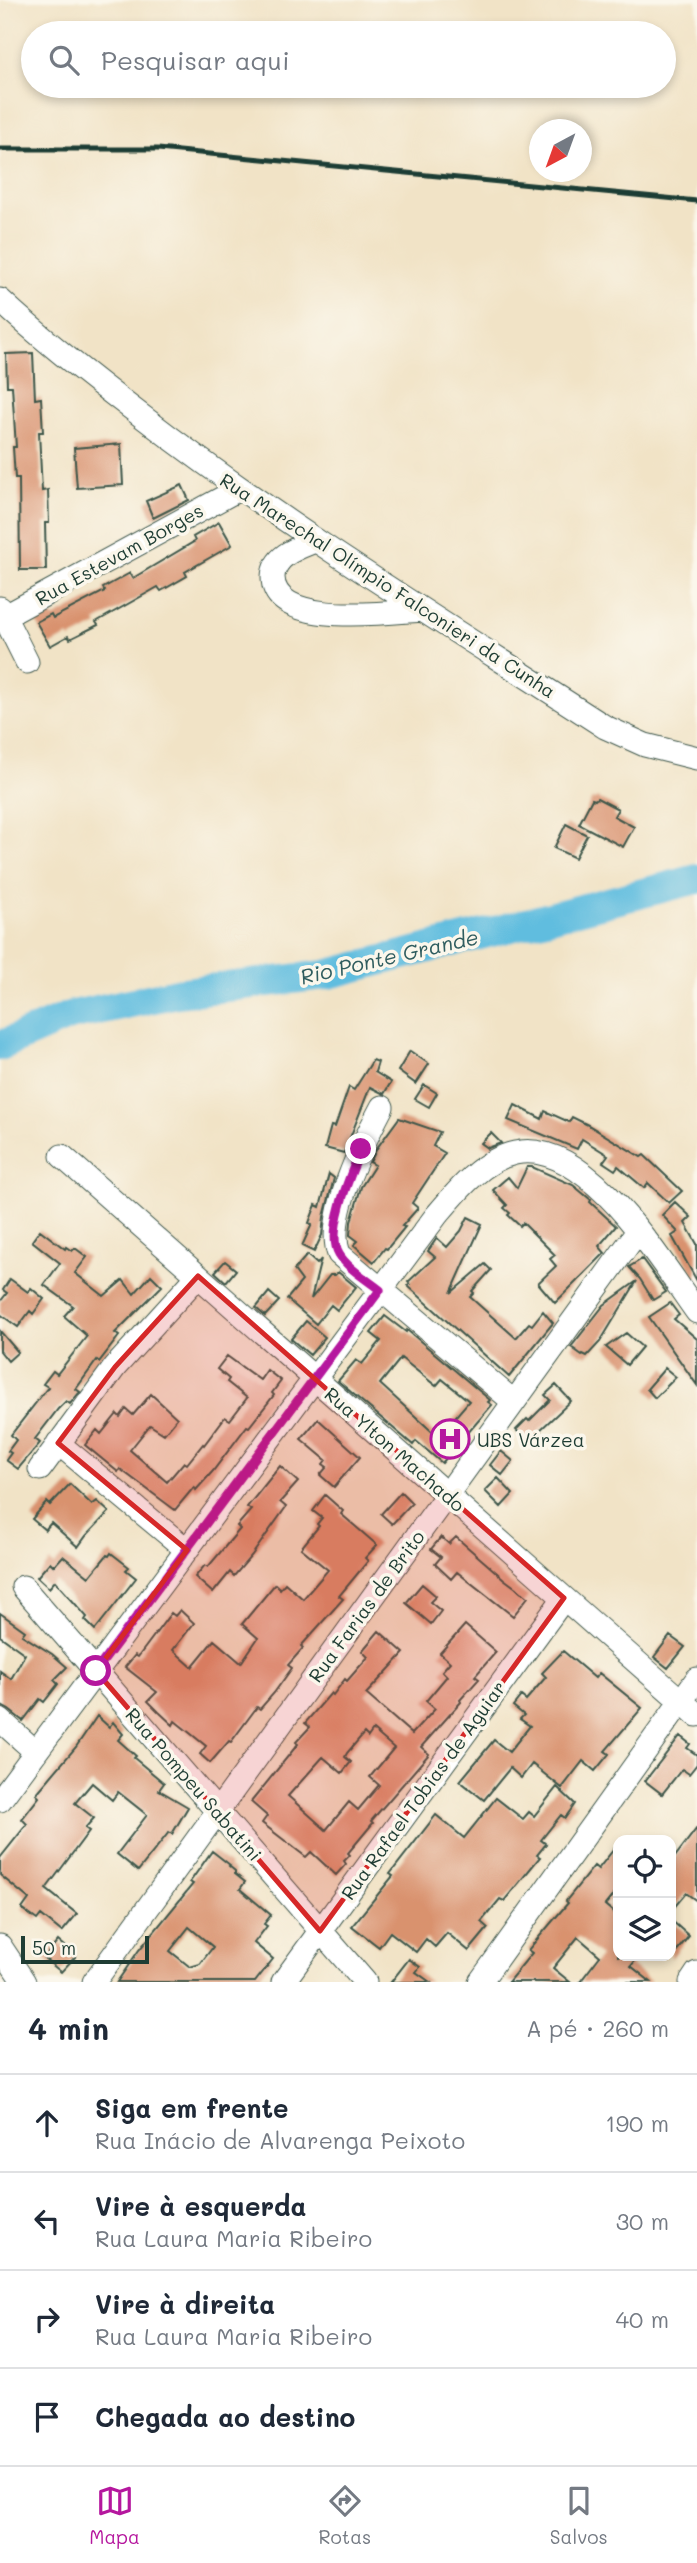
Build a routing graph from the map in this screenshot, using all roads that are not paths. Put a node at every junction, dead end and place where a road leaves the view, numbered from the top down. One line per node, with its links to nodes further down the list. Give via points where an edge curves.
1 (0, 300): 2 (street, Rua Marechal Olímpio Falconieri da Cunha, via 103,387)
2 (239, 489): 3 (street, Rua Marechal Olímpio Falconieri da Cunha); 5 (street, Rua Estevam Borges)
3 (315, 541): 4 (street, Rua Marechal Olímpio Falconieri da Cunha); 4 (street, via 280,559 274,570 278,593 288,603 336,614)
4 (422, 610): 7 (street, Rua Marechal Olímpio Falconieri da Cunha, via 624,737)
5 (1, 614): 6 (street)
6 (27, 662)
7 (697, 758)
8 (382, 1107): 12 (street, via 349,1178 335,1231 339,1254)
9 (62, 1156): 11 (street, Rua Ylton Machado)
10 (638, 1231): 12 (street, via 613,1199 577,1170 544,1155 516,1153 476,1173 458,1191); 13 (street); 15 (street, Rua Farias de Brito)
11 (198, 1276): 14 (street, Rua Ylton Machado); 16 (street, via 114,1367)
12 (380, 1290): 14 (street); 15 (street)
13 (697, 1311)
14 (315, 1379): 18 (street, Rua Ylton Machado); 19 (street)
15 (514, 1402): 18 (street, Rua Farias de Brito)
16 (58, 1443): 17 (street); 19 (street)
17 (40, 1469)
18 (447, 1495): 21 (street, Rua Ylton Machado); 28 (street, Rua Farias de Brito)
19 (187, 1550): 22 (street)
20 (23, 1587): 22 (street, Rua Pompeu Sabatini)
21 (564, 1598): 24 (street, Rua Ylton Machado); 29 (street, Rua Rafael Tobias de Aguiar)
22 (96, 1671): 26 (street); 28 (street, Rua Pompeu Sabatini)
23 (697, 1679): 24 (street)
24 (689, 1708): 36 (street)
25 (0, 1720): 26 (street)
26 (36, 1752): 27 (street)
27 (0, 1801)
28 (217, 1812): 29 (street, Rua Pompeu Sabatini); 33 (street, Rua Farias de Brito)
29 (320, 1931): 34 (street, Rua Rafael Tobias de Aguiar); 35 (street, Rua Pompeu Sabatini)
30 (0, 1946): 32 (street)
31 (697, 1973): 37 (street)
32 (24, 1982)
33 (94, 1982)
34 (283, 1982)
35 (365, 1982)
36 (480, 1982)
37 (691, 1982)

